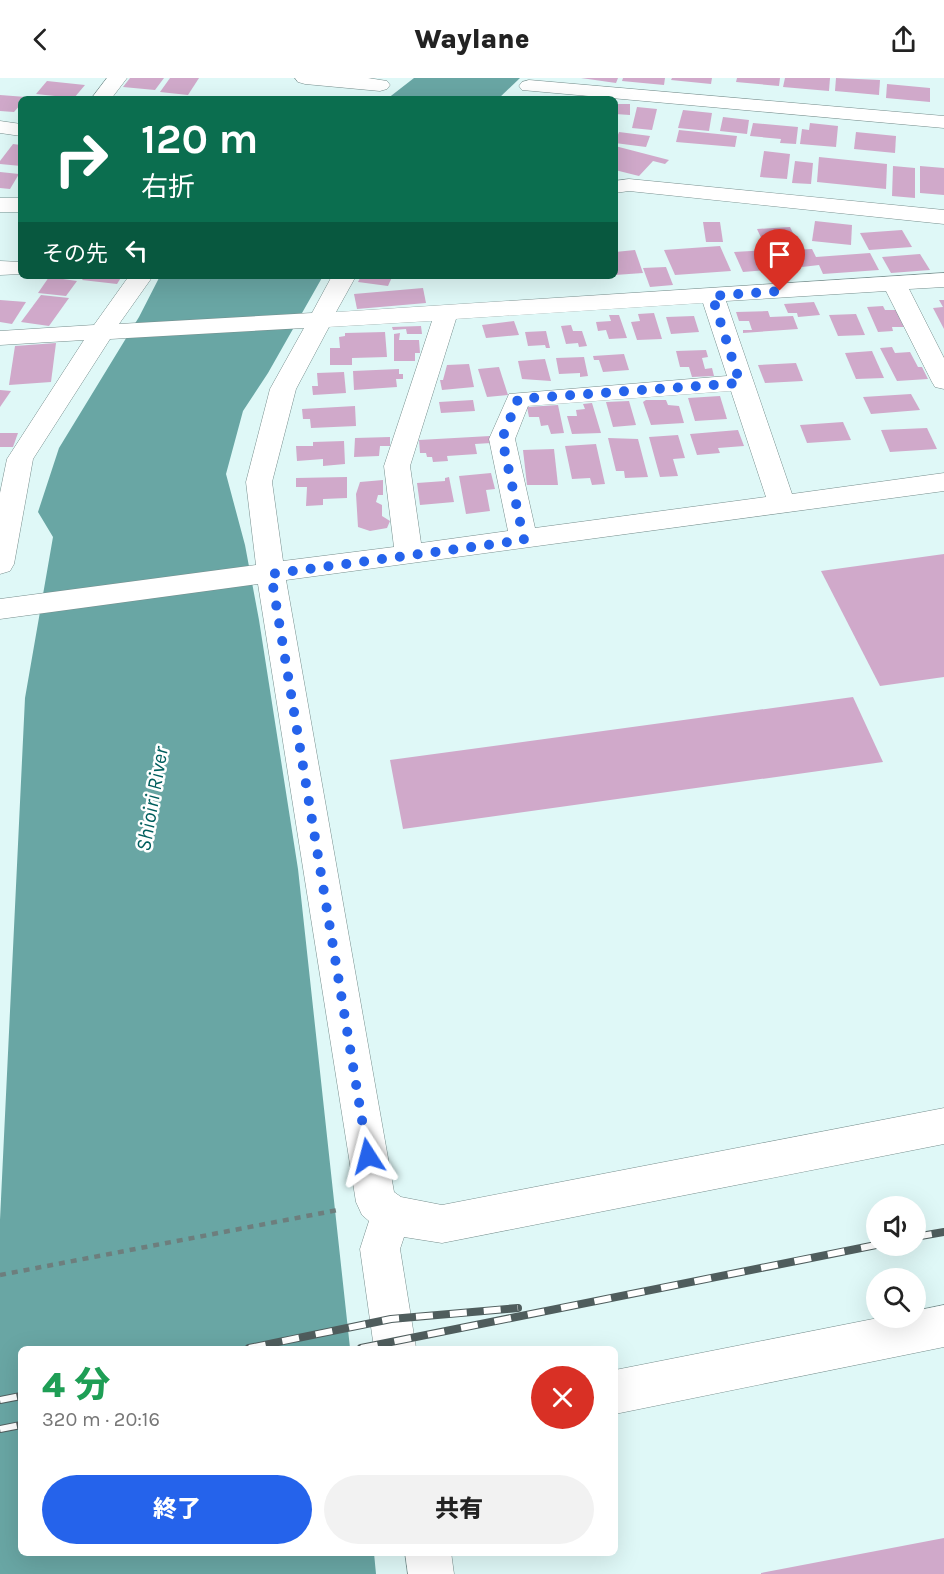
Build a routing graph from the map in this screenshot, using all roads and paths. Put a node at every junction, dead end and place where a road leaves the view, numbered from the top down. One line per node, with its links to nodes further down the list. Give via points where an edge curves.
1 (117, 78): 4 (street)
2 (305, 78): 5 (street, via 380,85)
3 (526, 88): 6 (street)
4 (103, 96)
5 (360, 96)
6 (615, 96)
7 (618, 96): 8 (street, via 755,104)
8 (944, 122)
9 (0, 127): 10 (street)
10 (18, 130)
11 (618, 187): 14 (street)
12 (0, 205): 13 (street)
13 (18, 205)
14 (944, 217)
15 (139, 279): 22 (street)
16 (342, 279): 21 (street)
17 (944, 280): 18 (street)
18 (894, 283): 19 (street); 24 (street)
19 (712, 296): 20 (street); 25 (street)
20 (446, 313): 21 (street); 29 (street, via 397,466)
21 (320, 320): 22 (street); 31 (street, via 283,389 259,482)
22 (102, 332): 23 (street); 30 (street, via 20,459)
23 (0, 338)
24 (944, 382)
25 (740, 383): 27 (street); 28 (street, via 518,399 502,439)
26 (944, 482): 27 (street)
27 (782, 504): 28 (street)
28 (524, 540): 29 (street)
29 (410, 555): 31 (street)
30 (0, 564)
31 (271, 574): 32 (street); 34 (street)
32 (0, 609)
33 (944, 1126): 34 (street, via 442,1224)
34 (384, 1209): 35 (path); 37 (street, via 380,1249)
35 (0, 1275)
36 (944, 1326): 38 (street)
37 (395, 1346)
38 (618, 1391)
39 (429, 1556): 40 (street)
40 (431, 1574)

